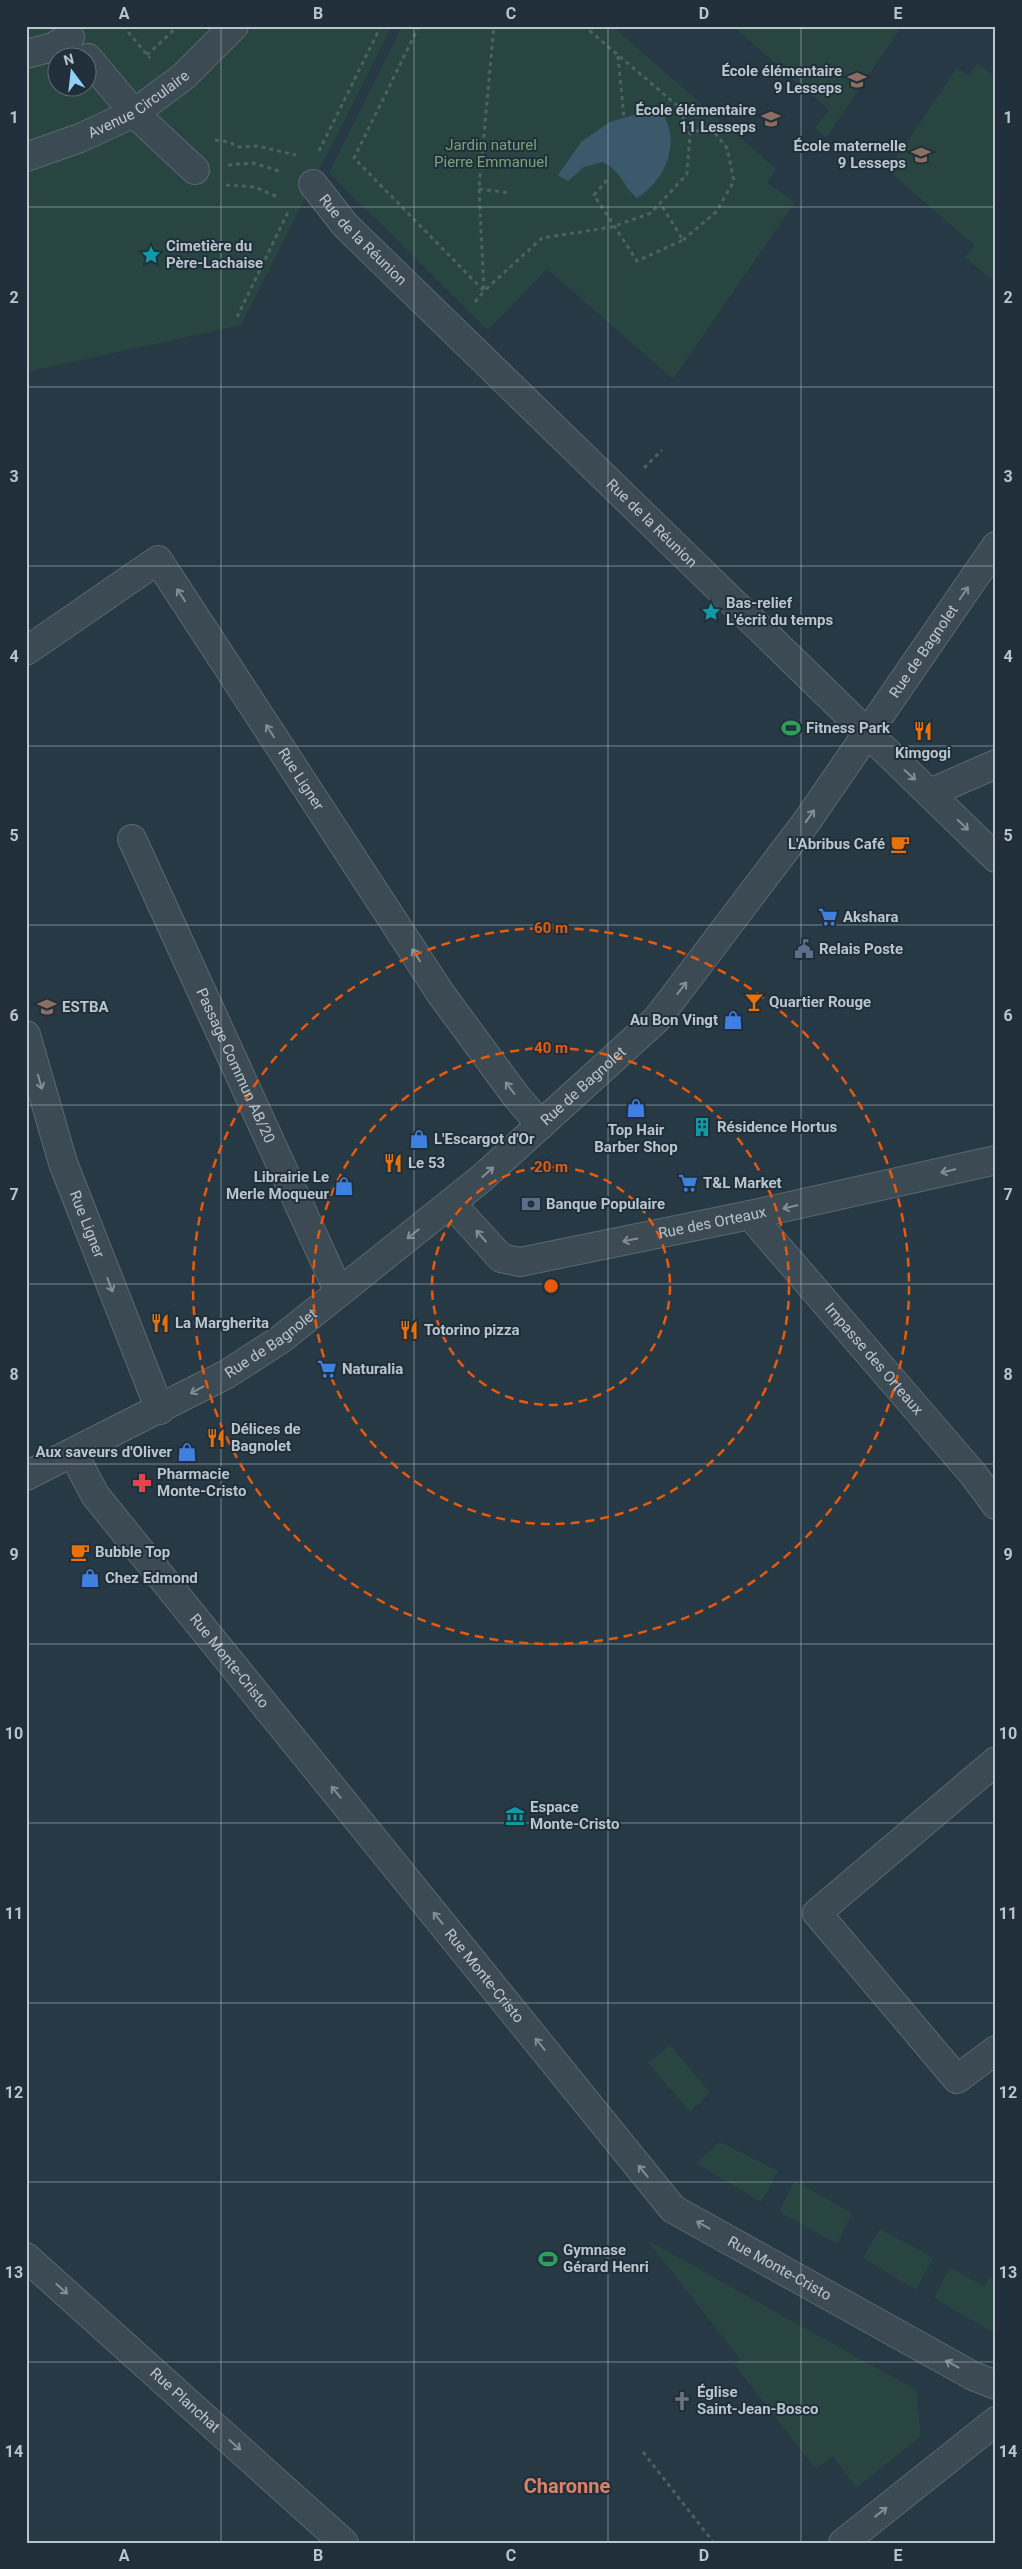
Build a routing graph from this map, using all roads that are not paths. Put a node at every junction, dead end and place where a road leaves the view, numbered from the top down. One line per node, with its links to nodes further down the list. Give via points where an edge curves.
1 (234, 26): 6 (street, Avenue Circulaire, via 183,77)
2 (65, 32): 3 (street); 4 (street, via 53,47)
3 (79, 48)
4 (26, 54)
5 (98, 71): 6 (street)
6 (134, 113): 7 (street); 8 (street, Avenue Circulaire)
7 (190, 156)
8 (26, 157)
9 (313, 184): 12 (street, Rue de la Réunion, via 345,225 840,705)
10 (996, 546): 12 (street, Rue de Bagnolet, one-way to 10)
11 (26, 651): 18 (street, Rue Ligner, one-way to 11, via 441,994 158,560)
12 (865, 733): 14 (street, Rue de la Réunion, one-way to 14); 18 (street, Rue de Bagnolet, one-way to 12, via 658,1018 807,821)
13 (996, 764): 14 (street)
14 (930, 793): 16 (street, Rue de la Réunion, one-way to 16)
15 (132, 840): 22 (street, Passage Commun AB/20)
16 (996, 858)
17 (26, 1035): 23 (street, Rue Ligner, one-way to 23, via 63,1163)
18 (541, 1125): 20 (street, Rue de Bagnolet, one-way to 18)
19 (996, 1160): 21 (street, Rue des Orteaux, one-way to 21)
20 (450, 1203): 21 (street, Rue des Orteaux, one-way to 20, via 520,1262 501,1258); 22 (street, Rue de Bagnolet, one-way to 22)
21 (750, 1215): 26 (street, Impasse des Orteaux, via 973,1474)
22 (339, 1292): 23 (street, Rue de Bagnolet, one-way to 23, via 273,1344)
23 (160, 1410): 24 (street, Rue de Bagnolet)
24 (73, 1453): 25 (street, Rue de Bagnolet); 30 (street, Rue Monte-Cristo, one-way to 24, via 973,2376 673,2208 95,1495)
25 (26, 1476)
26 (996, 1505)
27 (996, 1761): 28 (street, via 817,1913 957,2079)
28 (996, 2050)
29 (26, 2257): 32 (street, Rue Planchat, one-way to 32)
30 (996, 2385)
31 (996, 2421): 33 (street, one-way to 31)
32 (344, 2543)
33 (843, 2543)

